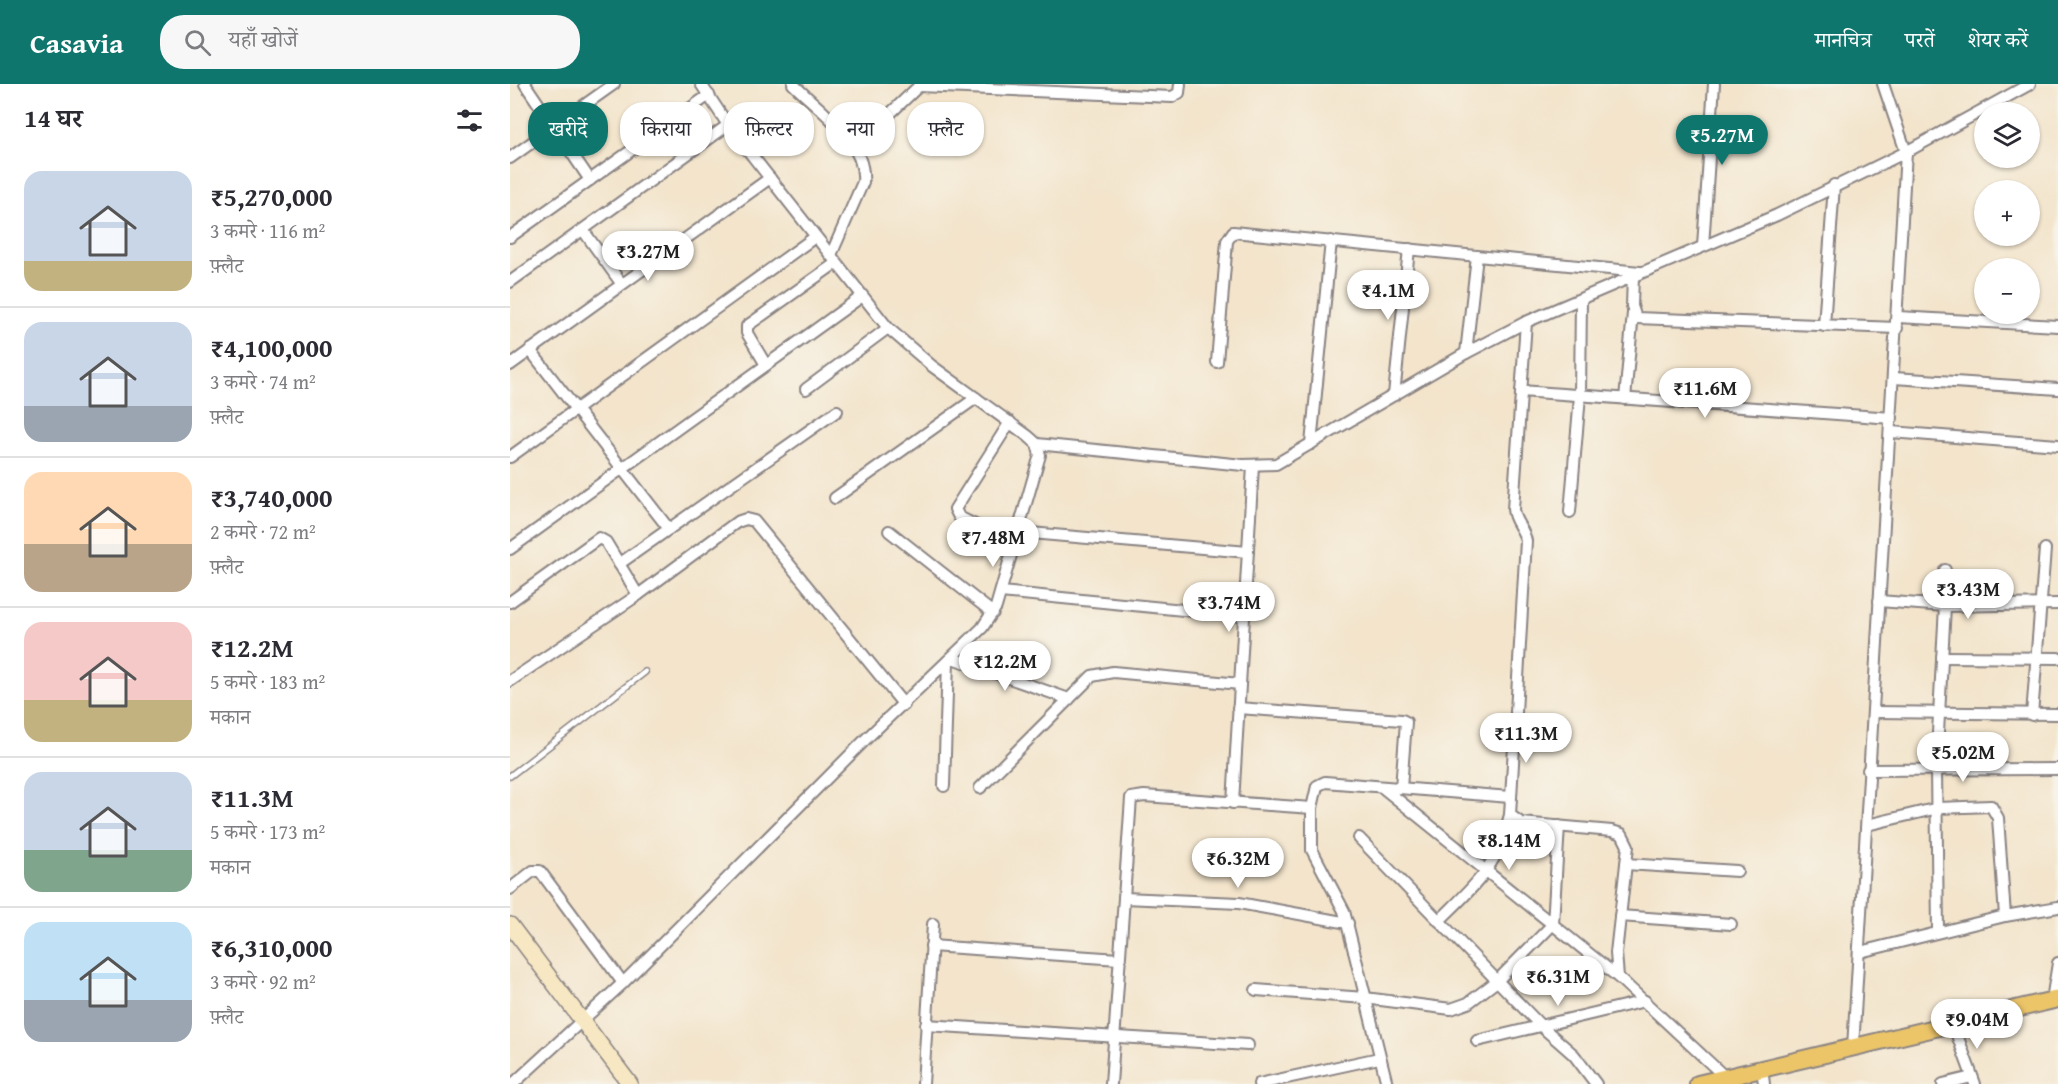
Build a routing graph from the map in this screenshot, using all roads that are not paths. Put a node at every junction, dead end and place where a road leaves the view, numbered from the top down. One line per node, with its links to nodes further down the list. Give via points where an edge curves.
1 (525, 84): 11 (street)
2 (614, 84): 12 (street)
3 (717, 84): 10 (street)
4 (793, 84): 15 (street)
5 (1180, 84): 9 (street, via 1179,93 1172,97)
6 (1714, 84): 30 (street)
7 (1883, 84): 18 (street)
8 (2030, 84): 18 (street)
9 (920, 85): 13 (street)
10 (705, 90): 14 (street); 24 (street)
11 (537, 102)
12 (589, 102)
13 (895, 109)
14 (724, 119)
15 (826, 119)
16 (724, 128): 26 (street)
17 (528, 145): 22 (street)
18 (1906, 152): 25 (street); 41 (street)
19 (574, 156): 24 (street)
20 (753, 156): 23 (street)
21 (859, 156): 33 (street, via 863,182)
22 (510, 158)
23 (770, 178): 28 (street); 36 (street)
24 (590, 180): 27 (street)
25 (1834, 184): 30 (street); 42 (street)
26 (582, 230): 35 (street); 36 (street)
27 (510, 237)
28 (815, 237): 33 (street); 58 (street)
29 (1331, 242): 31 (street); 47 (street, via 1238,232 1229,235); 64 (street)
30 (1703, 246): 34 (street)
31 (1409, 249): 32 (street); 54 (street)
32 (1477, 256): 34 (street); 46 (street)
33 (834, 259): 37 (street); 49 (street, via 747,326 747,333)
34 (1637, 274): 38 (street); 39 (street)
35 (510, 282)
36 (621, 284): 45 (street)
37 (861, 297): 44 (street); 49 (street)
38 (1581, 299): 40 (street); 55 (street)
39 (1633, 314): 42 (street, via 1642,319); 57 (street)
40 (1526, 322): 46 (street); 53 (street)
41 (1898, 323): 42 (street); 43 (street); 50 (street)
42 (1824, 326)
43 (2058, 326)
44 (888, 328): 51 (street); 56 (street)
45 (530, 350): 48 (street); 58 (street)
46 (1466, 353): 54 (street)
47 (1217, 362)
48 (510, 365)
49 (766, 365): 68 (street)
50 (1894, 378): 52 (street); 60 (street)
51 (806, 389)
52 (2058, 389)
53 (1521, 391): 55 (street); 111 (street, via 1513,515 1526,541)
54 (1394, 395): 64 (street)
55 (1580, 396): 57 (street); 70 (street)
56 (976, 398): 61 (street); 69 (street)
57 (1625, 399): 60 (street)
58 (574, 410): 66 (street); 68 (street)
59 (837, 411): 71 (street)
60 (1892, 418): 62 (street)
61 (1010, 422): 63 (street); 74 (street, via 956,506 956,513)
62 (1891, 432): 65 (street); 82 (street)
63 (1037, 444): 67 (street); 73 (street, via 1038,467)
64 (1311, 444): 67 (street, via 1276,464)
65 (2058, 445)
66 (510, 457)
67 (1253, 466): 77 (street)
68 (621, 469): 71 (street); 75 (street)
69 (835, 498)
70 (1570, 512)
71 (669, 529): 78 (street)
72 (889, 531): 87 (street)
73 (1019, 532): 74 (street); 77 (street)
74 (1015, 545): 80 (street)
75 (510, 549)
76 (2044, 549): 84 (street)
77 (1248, 552): 88 (street)
78 (619, 564): 81 (street); 83 (street, via 606,542 599,538)
79 (1945, 570): 86 (street)
80 (1001, 592): 87 (street); 88 (street)
81 (638, 595): 94 (street); 97 (street, via 737,522 754,521)
82 (1879, 601): 86 (street); 99 (street)
83 (510, 602)
84 (2041, 604): 85 (street); 86 (street); 90 (street)
85 (2058, 604)
86 (1946, 606): 89 (street)
87 (993, 613): 92 (street)
88 (1244, 616): 95 (street)
89 (1942, 657): 90 (street); 100 (street)
90 (2036, 657): 91 (street); 102 (street)
91 (2058, 658)
92 (950, 660): 96 (street); 97 (street); 107 (street)
93 (645, 672): 106 (lane)
94 (510, 681)
95 (1240, 684): 96 (street, via 1106,673 1092,676); 98 (street)
96 (1068, 699): 109 (street)
97 (904, 705): 140 (street)
98 (1238, 708): 110 (street, via 1402,720 1407,727); 112 (street)
99 (1874, 712): 100 (street); 105 (street)
100 (1938, 714): 102 (street); 103 (street)
101 (2058, 714): 102 (street)
102 (2032, 715)
103 (1936, 769): 104 (street); 105 (street); 114 (street)
104 (2058, 769)
105 (1868, 770): 116 (street)
106 (510, 776)
107 (944, 786)
108 (1381, 787): 110 (street); 113 (street, via 1321,783 1314,792); 120 (street)
109 (980, 788)
110 (1401, 788): 111 (street)
111 (1510, 797): 115 (street)
112 (1233, 802): 113 (street); 123 (street, via 1131,798)
113 (1312, 808): 128 (street, via 1312,850)
114 (1938, 808): 116 (street); 126 (street, via 1986,805 1996,812); 133 (street)
115 (1510, 815): 117 (street, via 1521,823); 120 (street, via 1501,849)
116 (1867, 825): 135 (street)
117 (1559, 826): 119 (street, via 1622,834 1628,846); 130 (street)
118 (1359, 838): 127 (street)
119 (1626, 864): 121 (street); 125 (street)
120 (1488, 872): 127 (street); 130 (street)
121 (1737, 872)
122 (510, 889): 140 (street, via 533,871 540,871)
123 (1124, 898): 128 (street, via 1239,903); 136 (street)
124 (2058, 907): 126 (street)
125 (1620, 916): 131 (street); 138 (street)
126 (2005, 916): 133 (street)
127 (1439, 921): 139 (street)
128 (1348, 923): 142 (street)
129 (933, 924): 134 (street)
130 (1553, 924): 138 (street); 139 (street)
131 (1731, 924)
132 (510, 925): 145 (street)
133 (1938, 932): 135 (street)
134 (931, 946): 136 (street); 147 (street)
135 (1860, 952): 152 (street)
136 (1119, 959): 149 (street)
137 (2058, 963): 143 (street)
138 (1618, 977): 144 (street)
139 (1497, 981): 142 (street, via 1468,1003 1451,1009); 148 (street)
140 (623, 983): 145 (street)
141 (1256, 990): 142 (street)
142 (1365, 998): 153 (street)
143 (2055, 1000): 146 (main road)
144 (1645, 1001): 148 (street); 155 (street)
145 (581, 1020): 157 (street); 158 (street)
146 (1953, 1024): 152 (main road); 156 (street)
147 (926, 1025): 149 (street); 159 (street)
148 (1541, 1026): 150 (street); 163 (street, via 1574,1055)
149 (1114, 1035): 151 (street); 160 (street)
150 (1477, 1041)
151 (1248, 1045)
152 (1853, 1048): 154 (main road)
153 (1379, 1058): 161 (street); 162 (street)
154 (1763, 1076): 155 (main road)
155 (1725, 1077): 164 (main road)
156 (1973, 1081): 165 (street)
157 (513, 1084)
158 (630, 1084)
159 (923, 1084)
160 (1111, 1084)
161 (1259, 1084)
162 (1387, 1084)
163 (1596, 1084)
164 (1698, 1084)
165 (1943, 1084)

